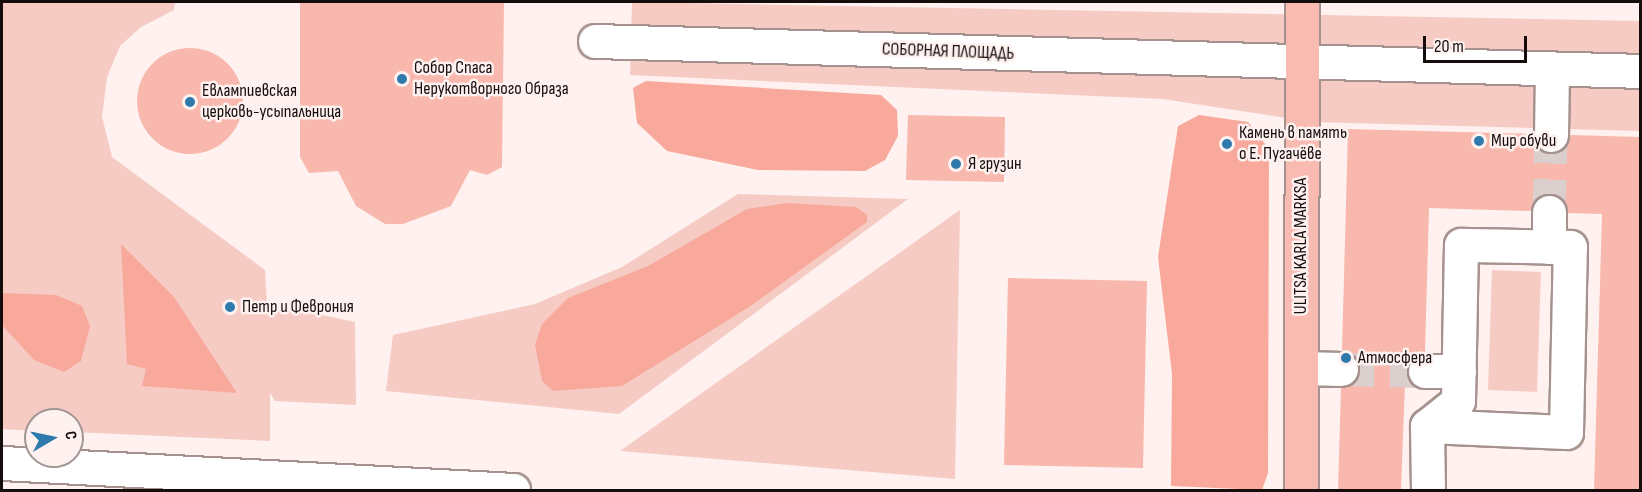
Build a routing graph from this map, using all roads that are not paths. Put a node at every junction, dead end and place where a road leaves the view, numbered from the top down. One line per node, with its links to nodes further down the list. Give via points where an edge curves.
1 (1302, 2): 3 (main road, ULITSA KARLA MARKSA)
2 (595, 41): 3 (street, СОБОРНАЯ ПЛОЩАДЬ)
3 (1302, 64): 4 (street, СОБОРНАЯ ПЛОЩАДЬ); 9 (main road, ULITSA KARLA MARKSA)
4 (1552, 69): 5 (street, СОБОРНАЯ ПЛОЩАДЬ); 6 (street)
5 (1641, 71)
6 (1551, 135)
7 (1549, 212): 8 (street)
8 (1549, 247): 12 (street, via 1461,245); 13 (street, via 1570,247 1566,432)
9 (1301, 368): 10 (street); 16 (main road, ULITSA KARLA MARKSA)
10 (1341, 369)
11 (1425, 371): 12 (street)
12 (1459, 372): 13 (street, via 1458,401)
13 (1427, 426): 17 (street)
14 (2, 463): 15 (street)
15 (513, 490)
16 (1301, 490)
17 (1428, 490)

